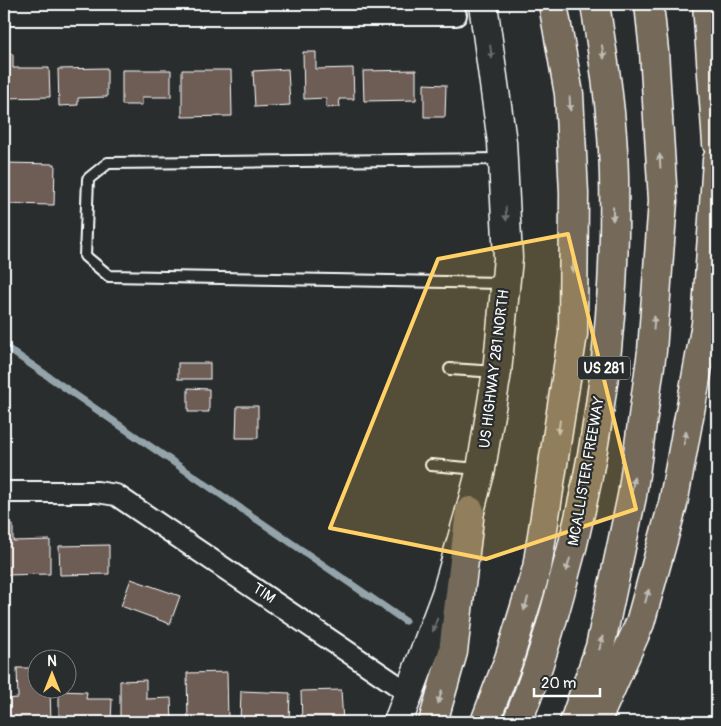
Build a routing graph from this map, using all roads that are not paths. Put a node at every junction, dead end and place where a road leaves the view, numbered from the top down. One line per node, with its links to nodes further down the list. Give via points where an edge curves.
1 (483, 4): 9 (main road, US HIGHWAY 281 NORTH, one-way to 9)
2 (553, 4): 21 (highway, one-way to 21, via 570,104 574,194 573,334 536,568 509,659)
3 (595, 4): 22 (highway, MCALLISTER FREEWAY / US 281, one-way to 22, via 607,79 614,176 610,318 576,536 548,634)
4 (648, 4): 23 (highway, US 281, one-way to 4, via 600,647 632,496 652,351 663,201)
5 (707, 4): 8 (highway)
6 (4, 15): 7 (street)
7 (456, 15)
8 (717, 144)
9 (503, 158): 11 (main road, US HIGHWAY 281 NORTH, one-way to 11, via 508,258); 11 (lane, via 108,162 88,180 84,256 109,276)
10 (717, 160): 24 (highway, one-way to 10, via 640,623 673,504 706,324)
11 (505, 283): 13 (main road, US HIGHWAY 281 NORTH)
12 (450, 369): 13 (lane)
13 (497, 372): 15 (main road, US HIGHWAY 281 NORTH)
14 (431, 466): 15 (lane)
15 (480, 469): 17 (main road, US HIGHWAY 281 NORTH)
16 (4, 492): 18 (street, TIM, via 116,494)
17 (470, 511): 18 (main road, US HIGHWAY 281 NORTH, one-way to 18, via 446,594); 20 (highway, one-way to 20, via 453,652)
18 (410, 694): 19 (main road, US HIGHWAY 281 NORTH)
19 (398, 722)
20 (433, 722)
21 (485, 722)
22 (517, 722)
23 (574, 722)
24 (596, 722)

